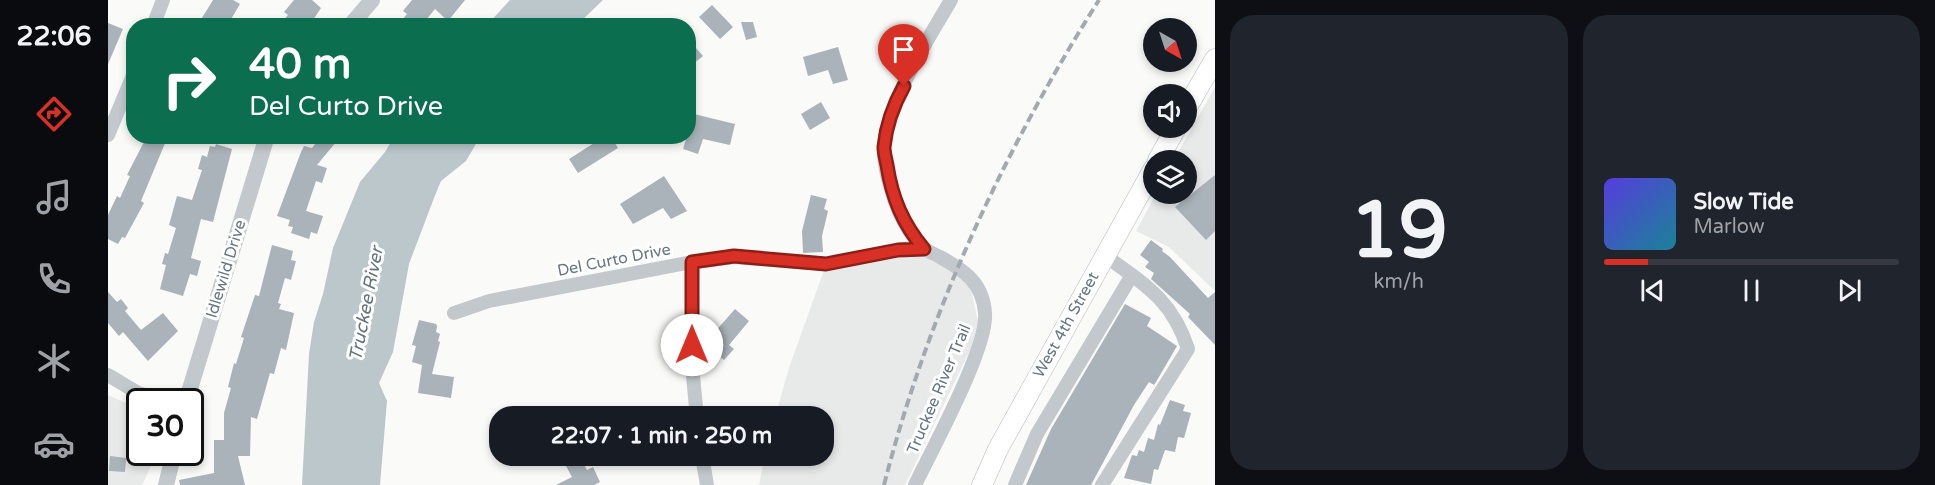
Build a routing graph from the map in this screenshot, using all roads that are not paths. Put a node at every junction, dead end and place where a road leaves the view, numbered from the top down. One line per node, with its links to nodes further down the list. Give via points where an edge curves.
1 (163, 0): 4 (street)
2 (372, 0): 5 (street)
3 (951, 0): 12 (street, Truckee River Trail, via 893,107 884,148 897,207)
4 (156, 18)
5 (357, 18)
6 (1215, 58): 7 (main road)
7 (1197, 90)
8 (126, 92): 9 (street)
9 (108, 135)
10 (265, 144): 19 (street, Idlewild Drive)
11 (1143, 187): 13 (main road, West 4th Street)
12 (924, 249): 14 (street, Del Curto Drive, via 826,264 734,256); 25 (street, Truckee River Trail, via 972,278 984,301 986,322)
13 (1104, 255): 15 (street); 26 (main road, West 4th Street, via 1003,439)
14 (692, 262): 16 (street, Del Curto Drive, via 489,301); 20 (street)
15 (1132, 275): 27 (street, via 1037,434); 28 (street, via 1157,293 1181,329 1188,349)
16 (454, 313)
17 (108, 375): 18 (street)
18 (130, 388)
19 (190, 388)
20 (696, 406)
21 (170, 466): 24 (street)
22 (702, 466): 23 (street)
23 (702, 483)
24 (165, 484)
25 (915, 485)
26 (982, 485)
27 (1015, 485)
28 (1102, 485)

